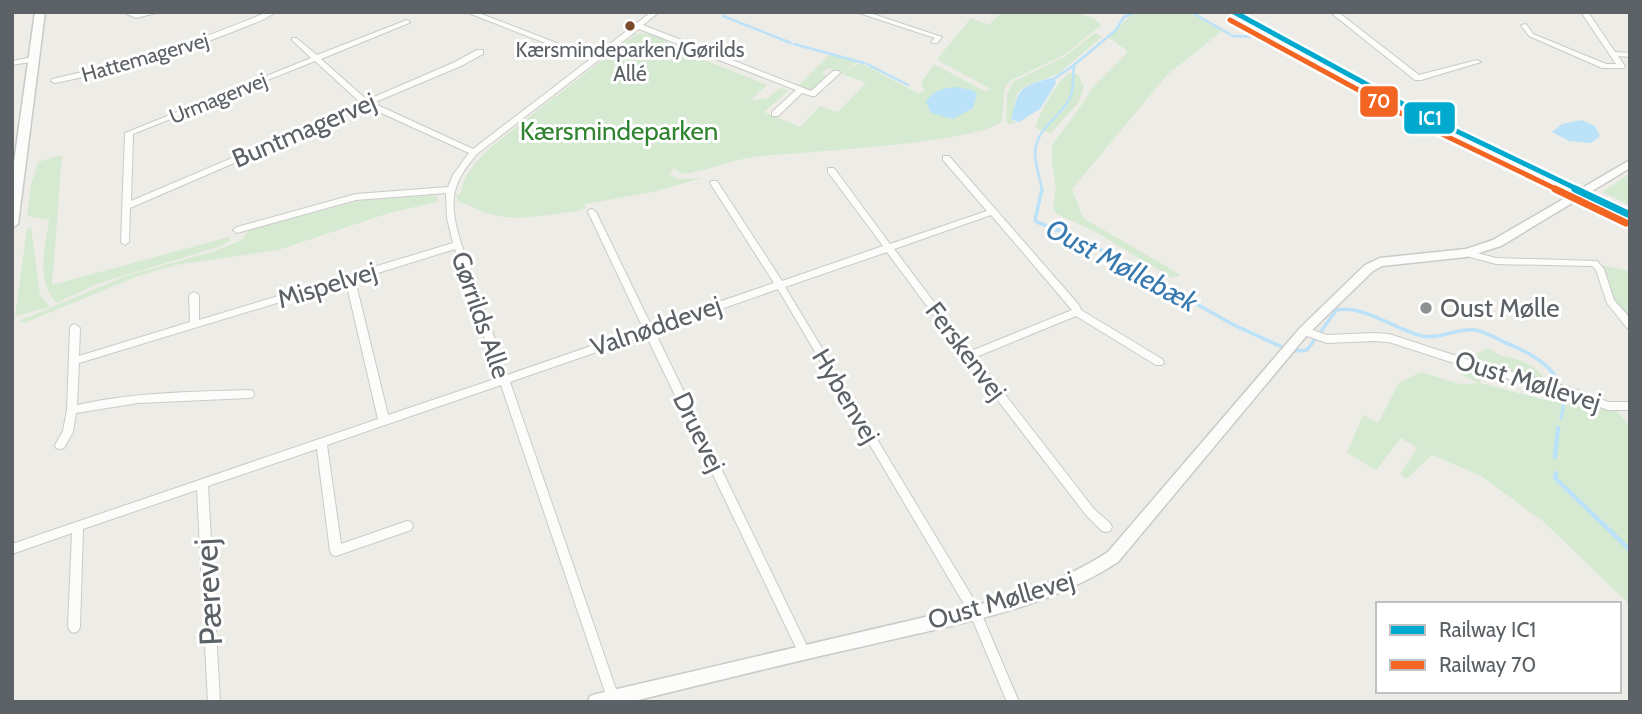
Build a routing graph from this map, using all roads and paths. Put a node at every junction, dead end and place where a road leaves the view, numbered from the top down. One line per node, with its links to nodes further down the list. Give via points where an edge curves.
1 (40, 12): 18 (main road)
2 (126, 12): 3 (street, via 136,16)
3 (157, 12)
4 (273, 12): 24 (street, Hattemagervej, via 186,48)
5 (469, 12): 20 (street)
6 (656, 12): 12 (street)
7 (859, 12): 14 (street, via 939,37)
8 (1333, 12): 21 (street, via 1418,78)
9 (1584, 12): 16 (street)
10 (407, 22): 19 (street, Urmagervej)
11 (1524, 25): 16 (street, via 1531,35 1605,66 1620,66)
12 (638, 26): 20 (street); 25 (street)
13 (294, 39): 19 (street)
14 (935, 42)
15 (480, 51): 26 (street, Buntmagervej)
16 (1613, 54): 17 (street)
17 (1630, 55)
18 (33, 59): 22 (street); 37 (main road)
19 (317, 59): 26 (street); 34 (street, Urmagervej, via 129,133)
20 (594, 60): 28 (street)
21 (1477, 62)
22 (12, 63)
23 (836, 72): 25 (street, via 812,94)
24 (55, 81)
25 (801, 90): 27 (street)
26 (366, 103): 28 (street); 34 (street, Buntmagervej)
27 (775, 114)
28 (474, 152): 33 (street)
29 (946, 158): 36 (street)
30 (1630, 163): 42 (street, Oust Møllevej, via 1497,243)
31 (831, 170): 41 (street, Ferskenvej)
32 (714, 183): 44 (street, Hybenvej)
33 (450, 190): 38 (street, via 356,198); 40 (street, Gørrilds Alle, via 448,214)
34 (127, 206): 39 (street, Urmagervej)
35 (592, 212): 50 (street, Druevej)
36 (992, 212): 41 (street, Valnøddevej); 46 (street)
37 (12, 224)
38 (237, 230)
39 (125, 242)
40 (458, 246): 43 (street, Mispelvej); 55 (street, Gørrilds Alle)
41 (887, 247): 44 (street, Valnøddevej); 52 (street, Ferskenvej)
42 (1466, 253): 48 (street, Oust Møllevej, via 1496,261 1594,263 1610,300); 51 (street, Oust Møllevej, via 1380,262)
43 (350, 279): 47 (street, Mispelvej); 59 (street)
44 (779, 284): 50 (street, Valnøddevej); 67 (street, Hybenvej)
45 (194, 295): 47 (street)
46 (1077, 312): 52 (street); 54 (street)
47 (195, 325): 53 (street, Mispelvej)
48 (1630, 325)
49 (75, 328): 53 (street)
50 (649, 329): 55 (street, Valnøddevej); 69 (street, Druevej)
51 (1304, 331): 57 (street, Oust Møllevej, via 1327,339 1389,338 1608,406); 67 (street, Oust Møllevej, via 1113,557 1055,589)
52 (969, 356): 65 (street, Ferskenvej)
53 (74, 361): 58 (street)
54 (1159, 362)
55 (503, 379): 59 (street, Valnøddevej); 70 (street, Gørrilds Alle)
56 (249, 394): 58 (street, via 146,397)
57 (1630, 406)
58 (72, 410): 61 (street)
59 (384, 421): 60 (street, Valnøddevej)
60 (321, 442): 62 (street, Valnøddevej); 64 (street, via 336,551)
61 (61, 445)
62 (202, 483): 63 (street, Valnøddevej); 71 (street, Pærevej)
63 (78, 526): 66 (street, Valnøddevej); 68 (street)
64 (407, 526)
65 (1106, 527)
66 (12, 549)
67 (975, 612): 69 (street, Oust Møllevej); 73 (street, Hybenvej)
68 (74, 627)
69 (804, 652): 70 (street, Oust Møllevej)
70 (612, 698): 72 (street, Oust Møllevej)
71 (214, 702)
72 (596, 702)
73 (1013, 702)

